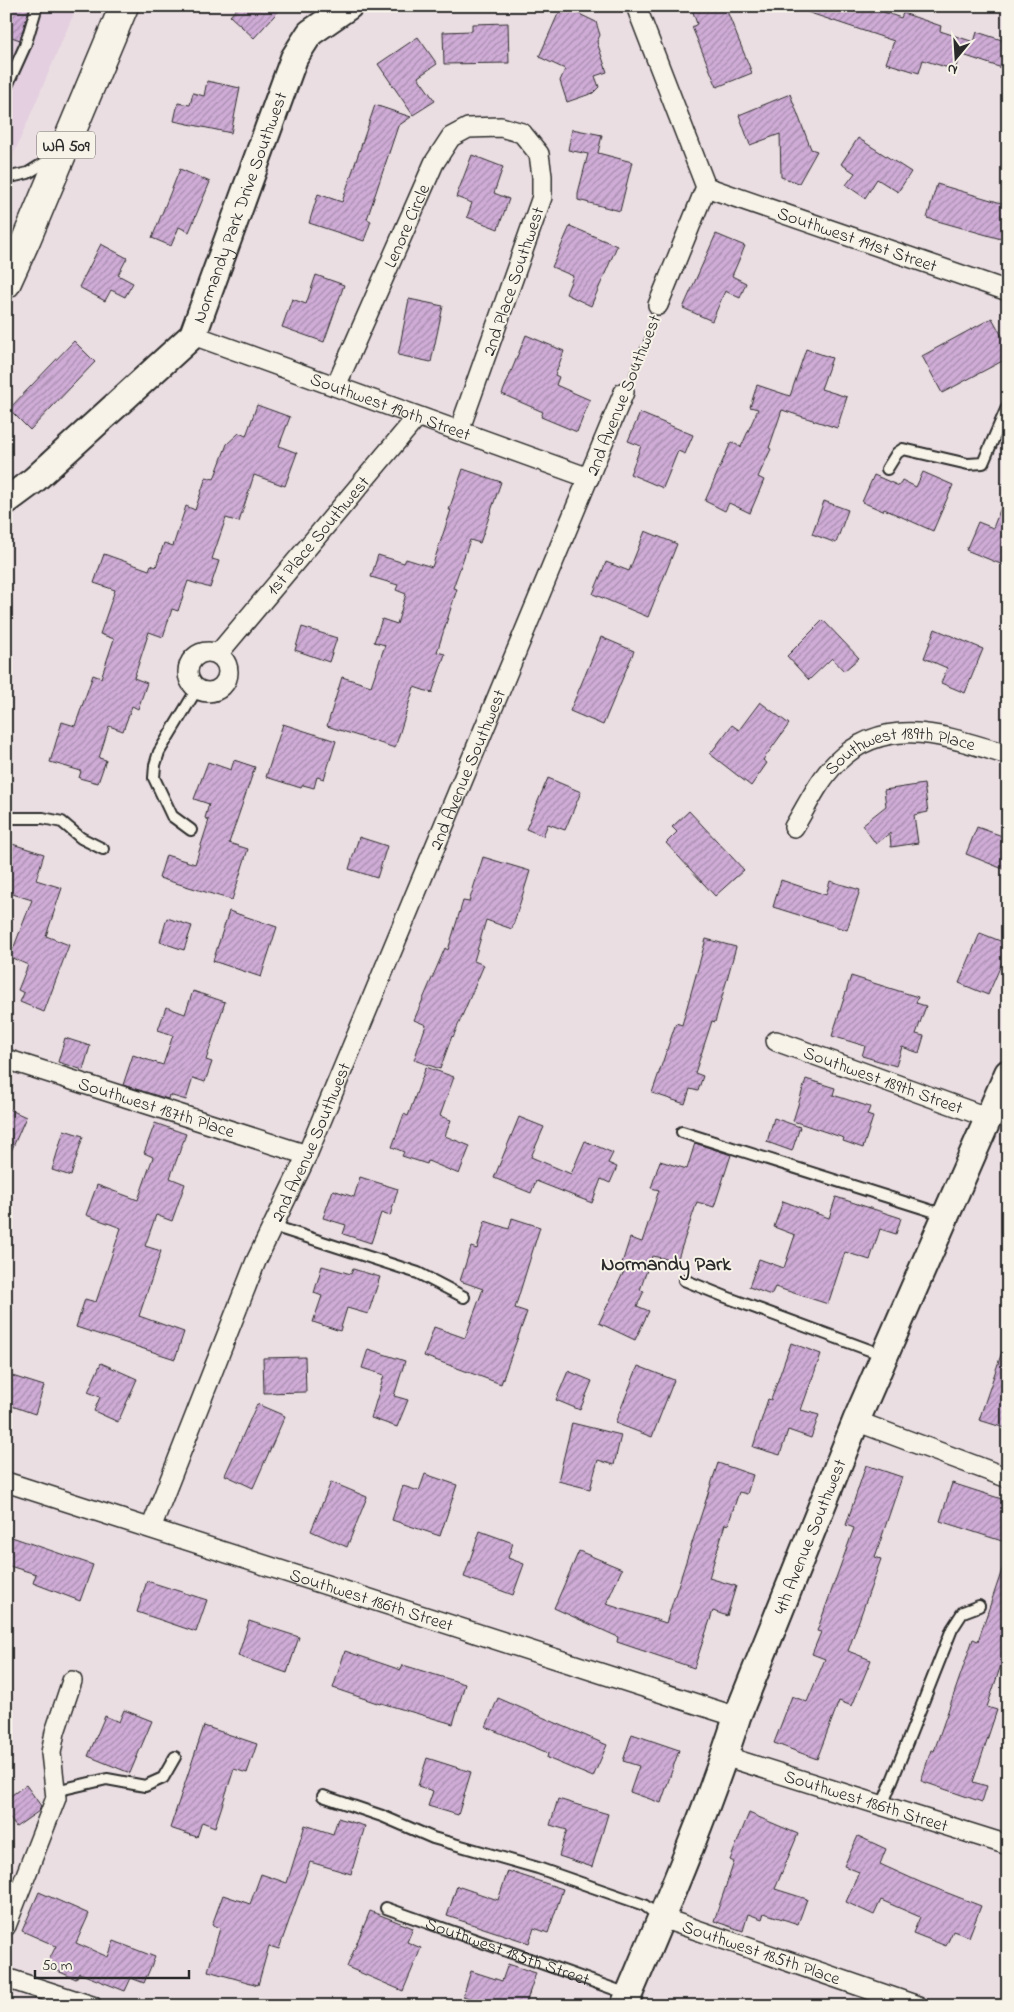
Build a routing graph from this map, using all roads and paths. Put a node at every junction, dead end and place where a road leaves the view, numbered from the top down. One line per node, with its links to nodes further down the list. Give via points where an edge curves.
1 (37, 6): 5 (lane, via 25,46)
2 (124, 6): 7 (main road, WA 509)
3 (348, 6): 13 (street, Normandy Park Drive Southwest, via 310,33 294,58)
4 (636, 6): 9 (street)
5 (6, 88)
6 (522, 133): 14 (street, Lenore Circle, via 501,127 468,128 451,137 434,163); 18 (street, 2nd Place Southwest, via 539,154 542,197)
7 (64, 151): 8 (lane, via 28,173); 10 (main road, WA 509)
8 (6, 178)
9 (706, 188): 11 (street, Southwest 191st Street); 12 (street, 2nd Avenue Southwest)
10 (6, 284)
11 (1008, 291)
12 (658, 306): 15 (path, 2nd Avenue Southwest)
13 (193, 335): 14 (street, Southwest 190th Street); 21 (street, Normandy Park Drive Southwest, via 33,481)
14 (336, 386): 17 (street, Southwest 190th Street)
15 (624, 392): 20 (street, 2nd Avenue Southwest)
16 (1008, 405): 19 (lane, via 983,463 968,464 903,449)
17 (417, 417): 18 (street, Southwest 190th Street); 22 (street, 1st Place Southwest)
18 (459, 431): 20 (street, Southwest 190th Street)
19 (887, 469)
20 (589, 478): 34 (street, 2nd Avenue Southwest)
21 (6, 501)
22 (218, 654): 23 (street, via 205,651 192,658 188,678); 23 (street, via 228,670 225,682 210,692)
23 (197, 689): 27 (lane, via 159,752 154,778 172,816)
24 (1008, 755): 26 (street, Southwest 189th Place, via 928,732 880,736 854,749 836,763 819,784)
25 (6, 818): 28 (lane, via 43,818 62,822 81,838)
26 (794, 827)
27 (191, 830)
28 (103, 849)
29 (776, 1041): 32 (street, Southwest 189th Street)
30 (6, 1059): 34 (street, Southwest 187th Place)
31 (1008, 1074): 32 (street, 4th Avenue Southwest)
32 (988, 1118): 35 (street, 4th Avenue Southwest)
33 (682, 1132): 35 (lane)
34 (307, 1155): 36 (street, 2nd Avenue Southwest)
35 (946, 1216): 39 (street, 4th Avenue Southwest)
36 (273, 1226): 38 (lane, via 418,1273); 43 (street, 2nd Avenue Southwest, via 256,1261)
37 (684, 1280): 39 (lane)
38 (464, 1298)
39 (884, 1356): 40 (street, 4th Avenue Southwest)
40 (856, 1421): 41 (street); 46 (street, 4th Avenue Southwest)
41 (1008, 1478)
42 (6, 1482): 43 (street, Southwest 186th Street)
43 (151, 1528): 46 (street, Southwest 186th Street)
44 (979, 1606): 51 (lane, via 963,1612 952,1629)
45 (72, 1681): 49 (street, via 51,1753)
46 (737, 1717): 47 (street, 4th Avenue Southwest)
47 (724, 1756): 51 (street, Southwest 186th Street); 54 (street, 4th Avenue Southwest)
48 (174, 1757): 49 (lane, via 163,1778 145,1786 107,1779)
49 (55, 1791): 55 (street, via 56,1798)
50 (323, 1796): 54 (lane, via 433,1838 538,1868 644,1905)
51 (882, 1806): 52 (street, Southwest 186th Street)
52 (1008, 1845)
53 (386, 1908): 57 (lane, Southwest 185th Street)
54 (662, 1918): 57 (street, 4th Avenue Southwest); 59 (street, Southwest 185th Place)
55 (6, 1926)
56 (6, 1978): 58 (street)
57 (626, 2000)
58 (92, 2006)
59 (918, 2006)

